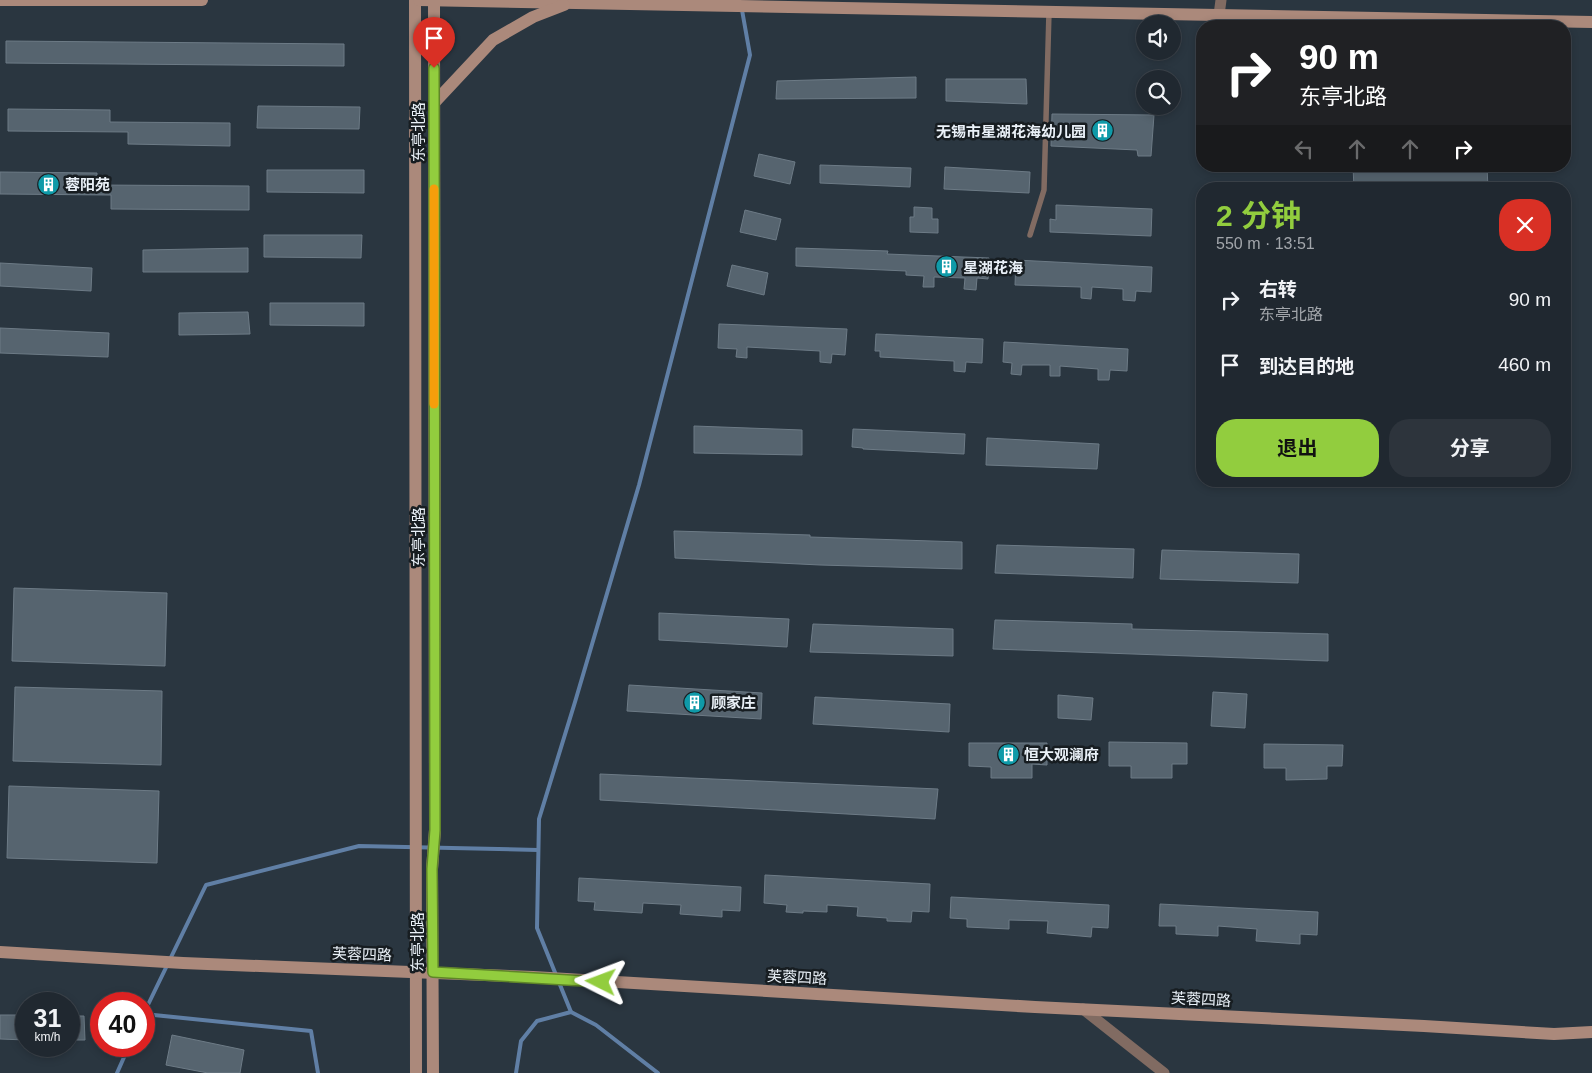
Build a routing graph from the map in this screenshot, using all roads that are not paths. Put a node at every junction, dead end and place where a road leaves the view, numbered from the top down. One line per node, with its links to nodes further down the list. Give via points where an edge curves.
1 (0, 0): 2 (street)
2 (161, 0): 3 (street)
3 (202, 0)
4 (415, 0): 17 (street, 东亭北路)
5 (419, 0): 6 (street)
6 (434, 0): 8 (street); 14 (street, 东亭北路)
7 (1221, 0): 10 (street)
8 (568, 1): 9 (street); 14 (street, via 493,40)
9 (1049, 12): 10 (street); 15 (lane, via 1044,190)
10 (1219, 15): 11 (street)
11 (1467, 20)
12 (1571, 22): 13 (street)
13 (1592, 22)
14 (435, 102): 18 (street, 东亭北路)
15 (1030, 235)
16 (0, 952): 17 (street, 芙蓉四路)
17 (416, 972): 18 (street, 芙蓉四路); 21 (street, 东亭北路)
18 (433, 972): 19 (street, 芙蓉四路); 22 (street, 东亭北路)
19 (1084, 1009): 20 (street, 芙蓉四路, via 1554,1034); 23 (street)
20 (1592, 1032)
21 (416, 1073)
22 (433, 1073)
23 (1164, 1073)

